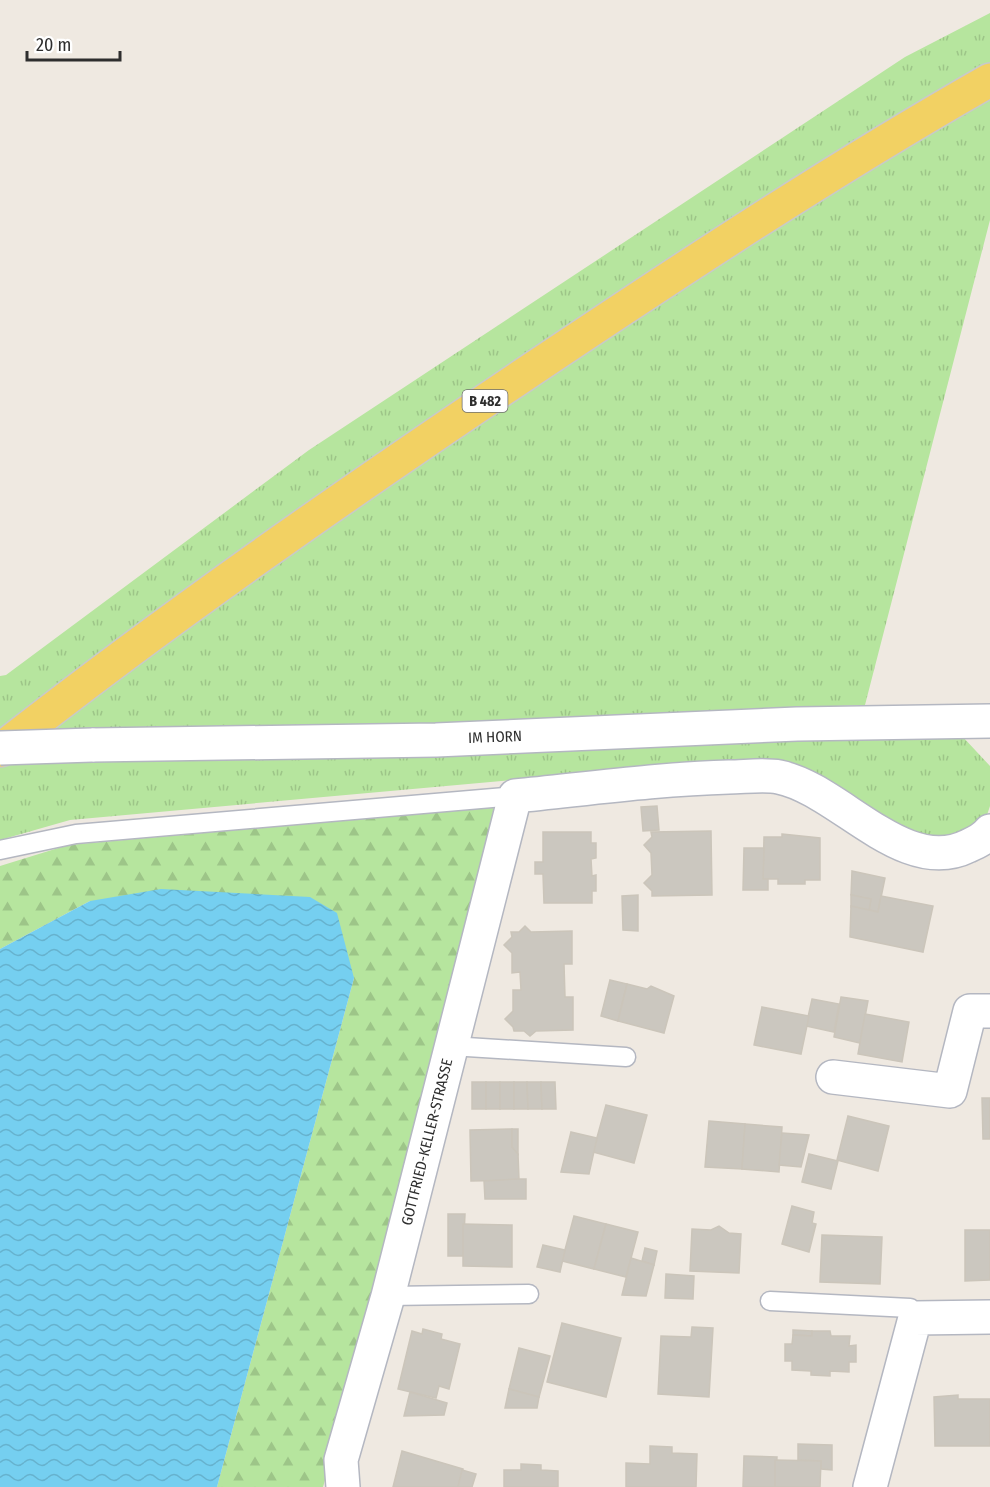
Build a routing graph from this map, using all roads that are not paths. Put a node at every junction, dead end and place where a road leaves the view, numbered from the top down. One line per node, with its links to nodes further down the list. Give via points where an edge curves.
1 (990, 80): 3 (main road, B 482, via 665,280 360,485 103,669)
2 (990, 721): 3 (street, IM HORN, bridge, via 797,724 436,740)
3 (0, 749)
4 (515, 796): 5 (street, via 682,778 778,776 831,799 865,825 922,852 957,852 985,838); 6 (lane, via 76,834); 8 (street, GOTTFRIED-KELLER-STRASSE)
5 (990, 831)
6 (0, 850)
7 (990, 1011): 10 (street, via 970,1011 950,1091)
8 (452, 1046): 9 (lane); 12 (street, GOTTFRIED-KELLER-STRASSE)
9 (627, 1057)
10 (833, 1077)
11 (530, 1294): 12 (lane)
12 (388, 1296): 16 (street, GOTTFRIED-KELLER-STRASSE, via 341,1460)
13 (770, 1301): 15 (lane, via 910,1308)
14 (990, 1317): 15 (street)
15 (915, 1318): 17 (street)
16 (343, 1487)
17 (870, 1487)

